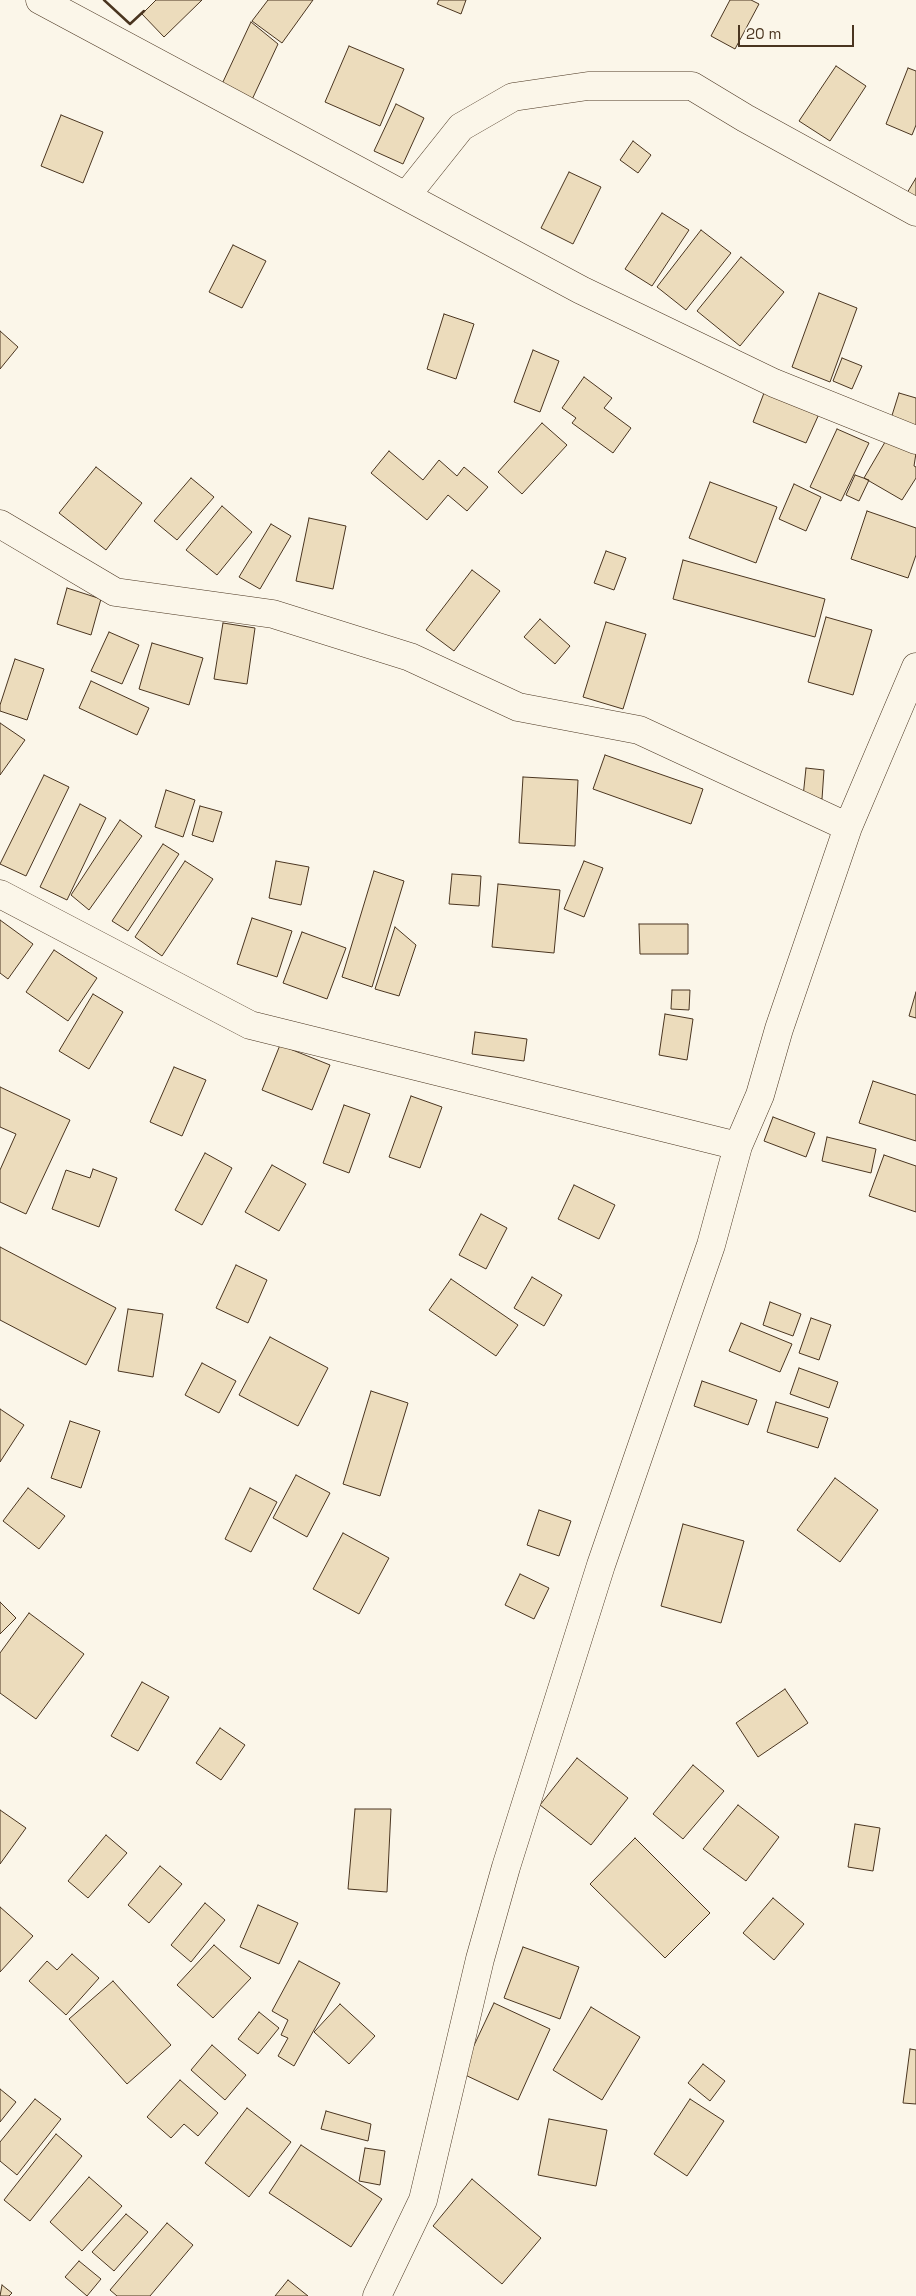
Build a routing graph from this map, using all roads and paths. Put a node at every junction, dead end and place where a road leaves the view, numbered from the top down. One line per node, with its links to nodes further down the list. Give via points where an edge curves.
1 (40, 0): 2 (street)
2 (406, 196): 3 (street, via 462,126 513,97 588,86 692,86); 4 (street, via 581,290 774,383)
3 (916, 212)
4 (916, 440)
5 (0, 524): 7 (street, via 115,592 273,614 410,657 518,707 639,730)
6 (916, 667): 7 (street)
7 (848, 827): 9 (street, via 779,1029 760,1095)
8 (0, 894): 9 (street, via 250,1025)
9 (738, 1146): 10 (street, via 711,1245 600,1565 506,1867 480,1959 423,2200)
10 (377, 2296)

